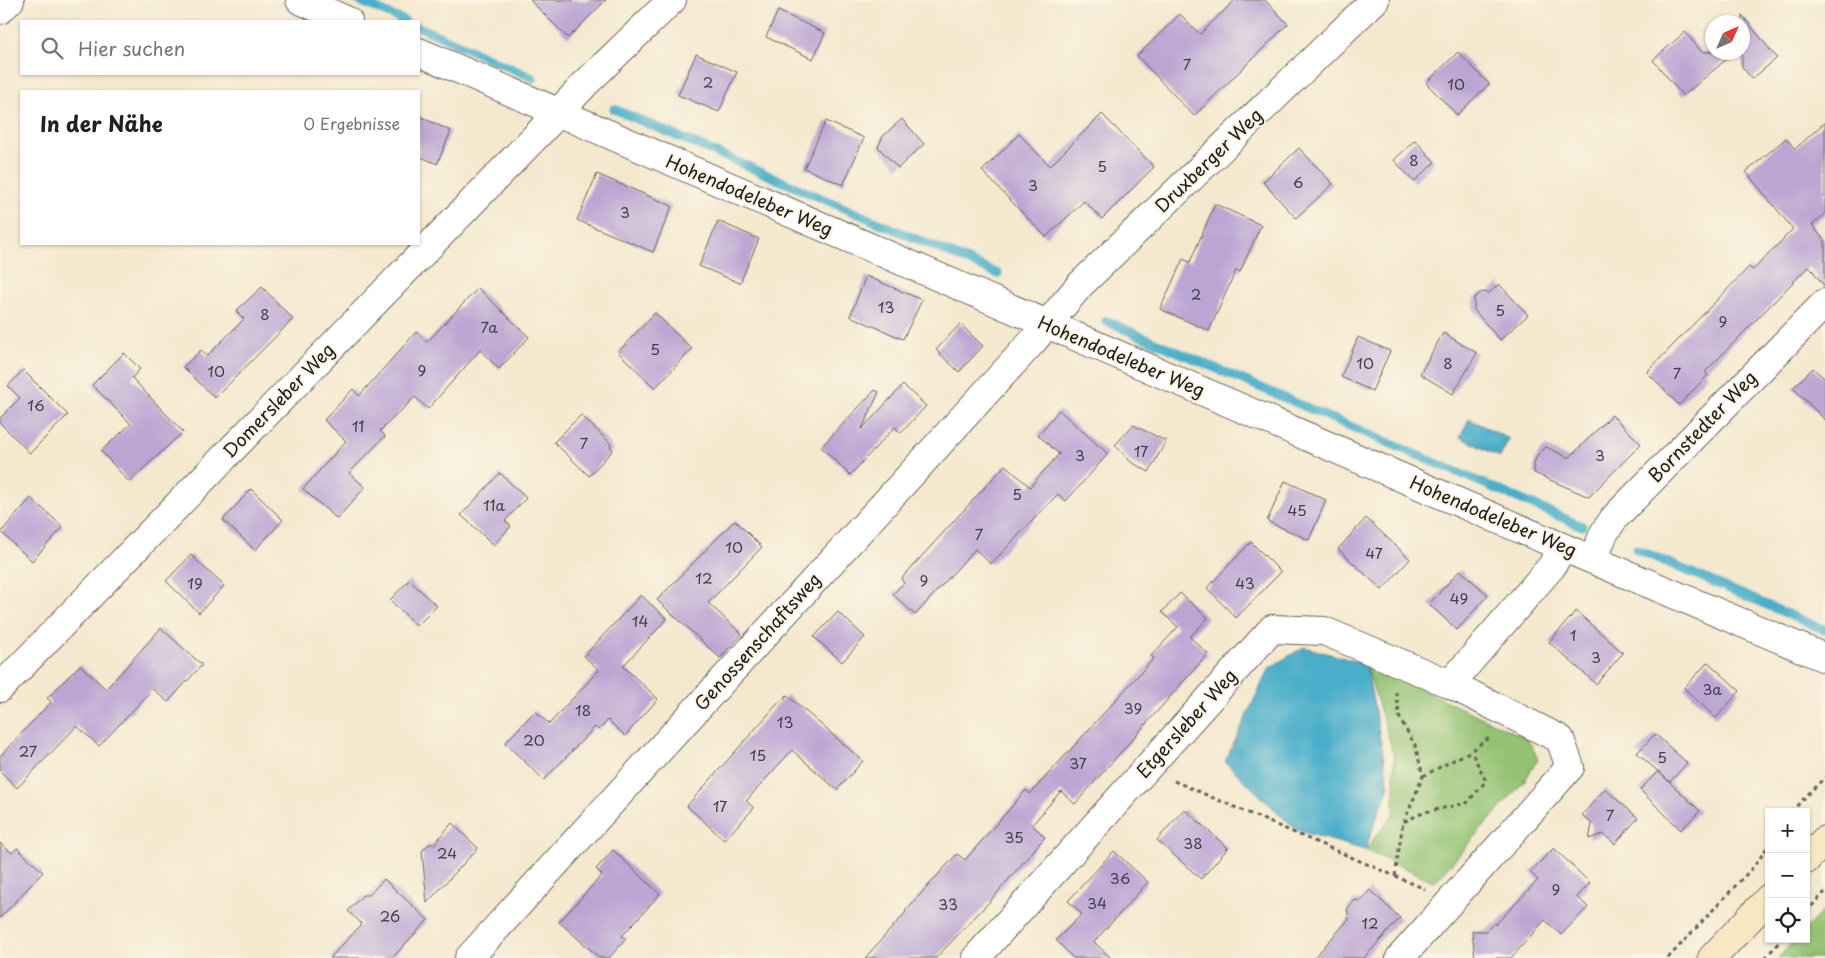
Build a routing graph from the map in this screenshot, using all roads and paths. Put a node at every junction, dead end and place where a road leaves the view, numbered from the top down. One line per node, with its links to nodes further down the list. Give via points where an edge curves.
1 (10, 0): 5 (street)
2 (300, 0): 6 (street)
3 (672, 0): 8 (street, Domersleber Weg)
4 (1375, 0): 10 (street, Druxberger Weg, via 1080,285)
5 (0, 10)
6 (346, 20)
7 (420, 52): 8 (street, Hohendodeleber Weg)
8 (558, 113): 10 (street, Hohendodeleber Weg); 16 (street, Domersleber Weg)
9 (1825, 303): 12 (street, Bornstedter Weg, via 1615,517)
10 (1047, 325): 11 (street, Hohendodeleber Weg); 33 (street, Genossenschaftsweg)
11 (1562, 547): 12 (street, Hohendodeleber Weg); 15 (street, via 1552,566)
12 (1593, 559): 13 (street, Hohendodeleber Weg)
13 (1825, 658)
14 (1406, 666): 15 (street, Etgersleber Weg); 19 (street, Etgersleber Weg, via 1324,631 1272,629); 20 (path, via 1396,693 1400,718 1415,745)
15 (1450, 684): 17 (street, Etgersleber Weg)
16 (0, 688)
17 (1515, 717): 18 (path); 29 (street, Etgersleber Weg, via 1560,739 1570,767)
18 (1471, 751): 20 (path); 23 (path, via 1486,781 1467,803 1425,812)
19 (1146, 769): 27 (path); 34 (street, Etgersleber Weg)
20 (1423, 776): 23 (path)
21 (1825, 777): 22 (path)
22 (1795, 808)
23 (1403, 822): 27 (path)
24 (1825, 840): 26 (main road)
25 (1765, 851): 36 (path)
26 (1810, 856)
27 (1394, 876): 29 (path)
28 (1825, 892): 31 (path)
29 (1451, 900): 35 (street, Etgersleber Weg)
30 (1765, 902): 37 (main road)
31 (1810, 908)
32 (1778, 943): 38 (path)
33 (469, 958)
34 (976, 958)
35 (1400, 958)
36 (1668, 958)
37 (1712, 958)
38 (1765, 958)

